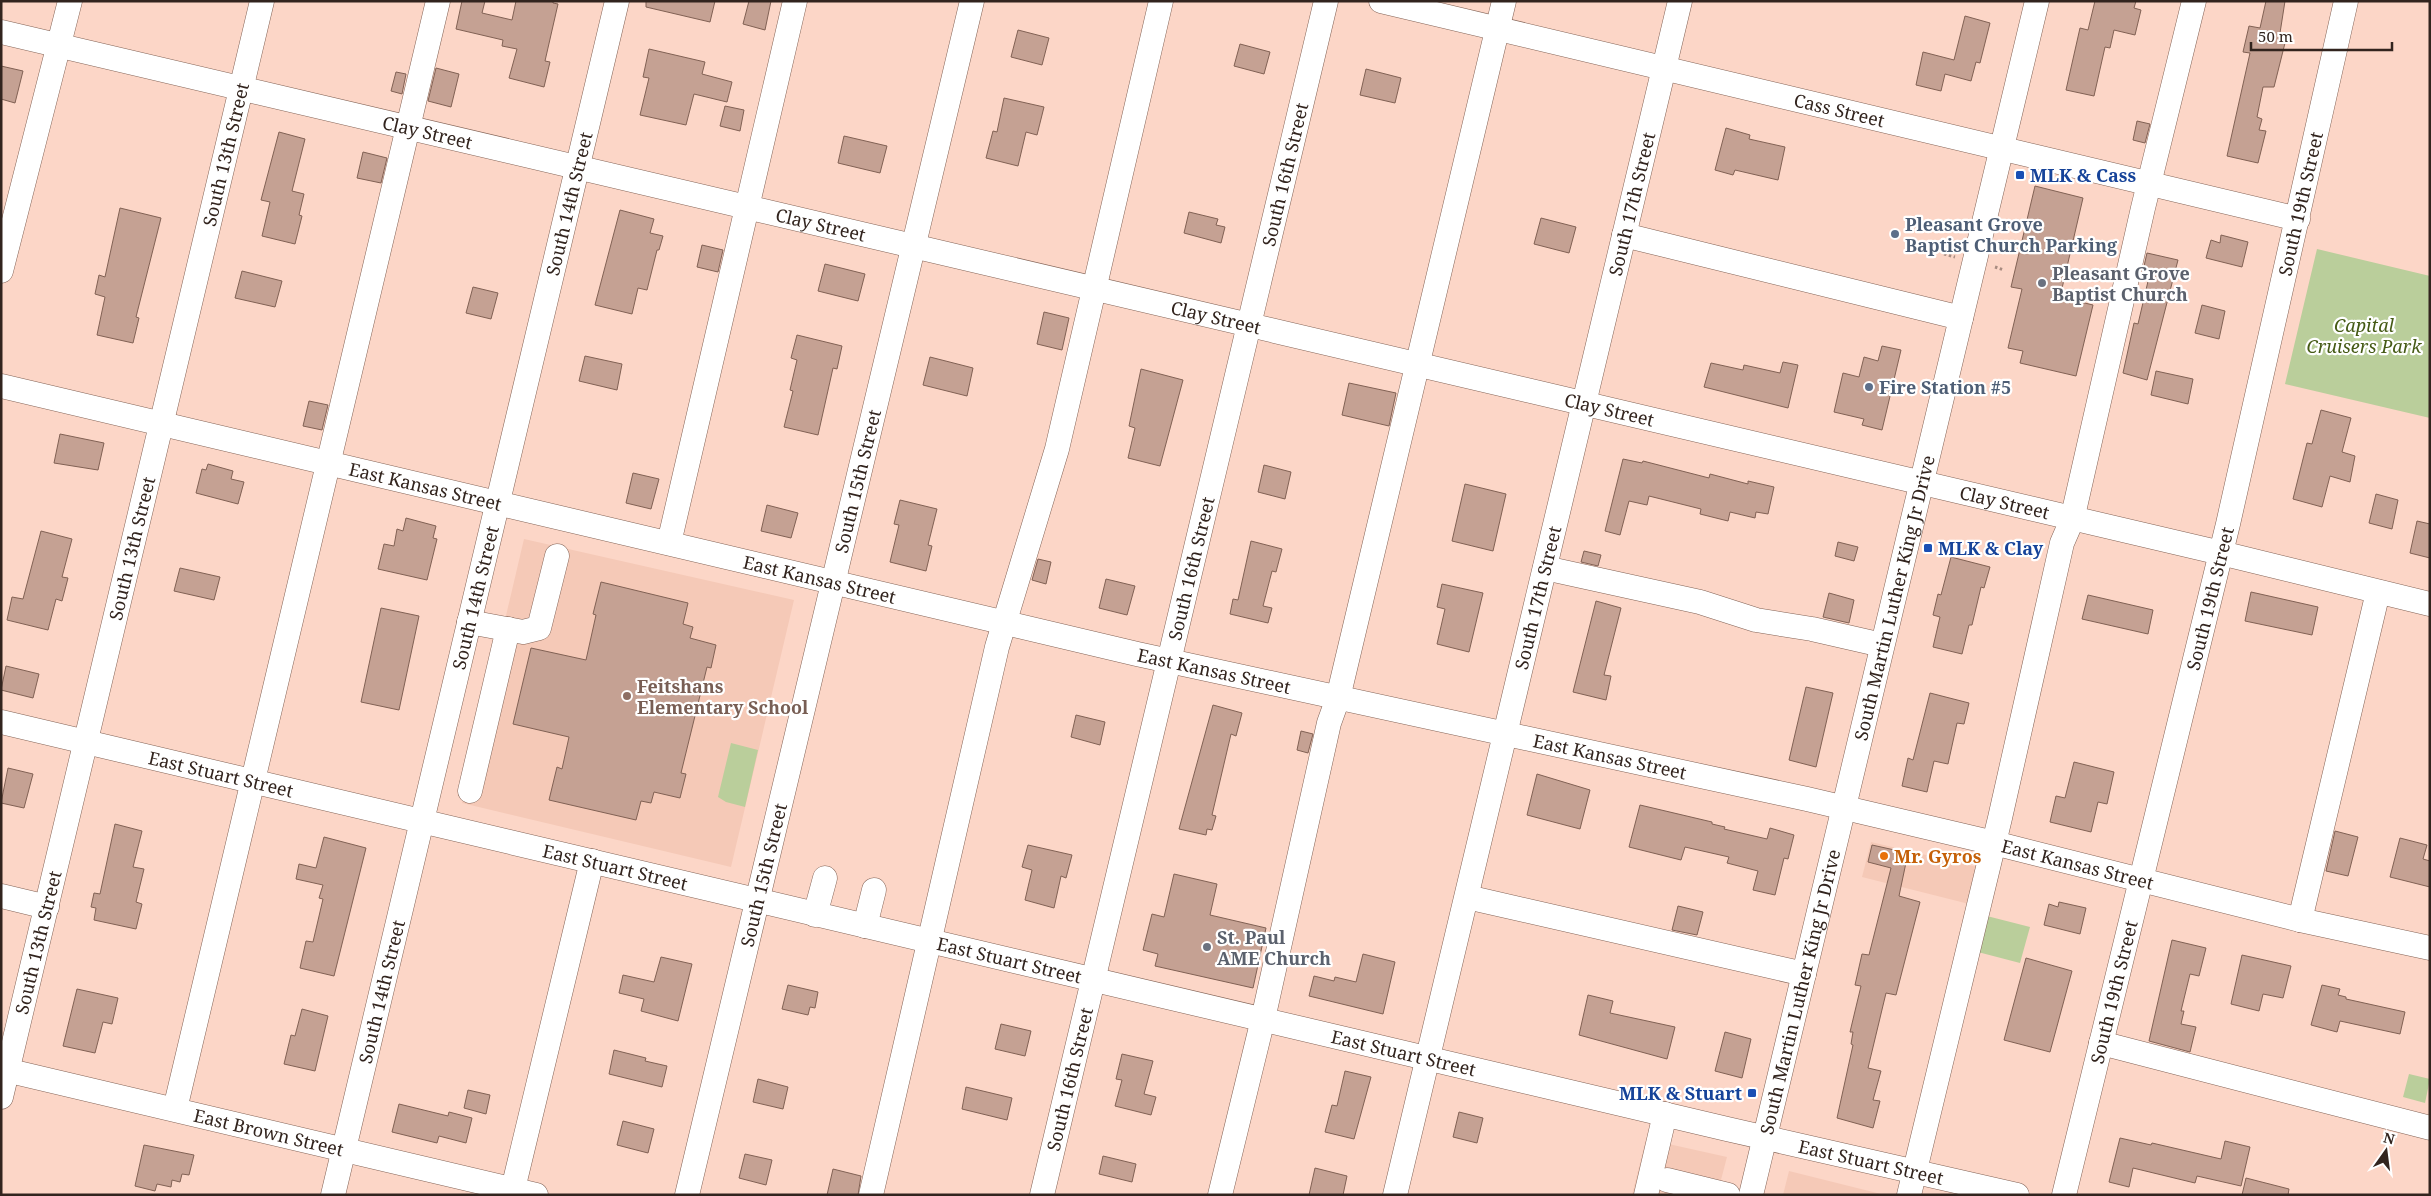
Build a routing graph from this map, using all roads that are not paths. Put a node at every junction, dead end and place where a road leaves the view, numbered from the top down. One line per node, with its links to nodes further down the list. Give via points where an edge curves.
1 (70, 1): 17 (street)
2 (262, 1): 19 (street, South 13th Street)
3 (438, 1): 20 (street)
4 (617, 1): 22 (street, South 14th Street)
5 (795, 1): 24 (street)
6 (972, 1): 27 (street, South 15th Street)
7 (1161, 1): 29 (street)
8 (1326, 1): 31 (street, South 16th Street)
9 (1381, 1): 15 (street, Cass Street)
10 (1504, 1): 15 (street)
11 (1680, 1): 18 (street, South 17th Street)
12 (2037, 1): 21 (street, South Martin Luther King Jr Drive)
13 (2194, 1): 23 (street)
14 (2346, 1): 25 (street, South 19th Street)
15 (1496, 28): 18 (street, Cass Street); 32 (street)
16 (1, 32): 17 (street, Clay Street)
17 (59, 46): 19 (street, Clay Street); 28 (street)
18 (1664, 68): 21 (street, Cass Street); 26 (street, South 17th Street)
19 (241, 88): 20 (street, Clay Street); 35 (street, South 13th Street)
20 (409, 126): 22 (street, Clay Street); 36 (street)
21 (2002, 148): 23 (street, Cass Street); 30 (street, South Martin Luther King Jr Drive)
22 (577, 168): 24 (street, Clay Street); 38 (street, South 14th Street)
23 (2150, 184): 25 (street, Cass Street); 39 (street)
24 (746, 207): 27 (street, Clay Street); 40 (street)
25 (2298, 219): 41 (street, South 19th Street)
26 (1624, 235): 30 (street); 34 (street, South 17th Street)
27 (913, 246): 29 (street, Clay Street); 44 (street, South 15th Street)
28 (1, 271)
29 (1093, 289): 31 (street, Clay Street); 48 (street, via 1057,449)
30 (1961, 318): 37 (street, South Martin Luther King Jr Drive)
31 (1249, 326): 32 (street, Clay Street); 51 (street, South 16th Street)
32 (1418, 365): 34 (street, Clay Street); 52 (street)
33 (1, 386): 35 (street, East Kansas Street)
34 (1584, 404): 37 (street, Clay Street); 43 (street, South 17th Street)
35 (162, 424): 36 (street, East Kansas Street); 55 (street, South 13th Street)
36 (330, 463): 38 (street, East Kansas Street); 56 (street)
37 (1921, 484): 39 (street, Clay Street); 50 (street, South Martin Luther King Jr Drive)
38 (498, 502): 40 (street, East Kansas Street); 47 (street, South 14th Street)
39 (2072, 520): 41 (street, Clay Street); 60 (street, via 2062,543)
40 (669, 543): 44 (street, East Kansas Street)
41 (2221, 553): 45 (street, Clay Street); 63 (street, South 19th Street)
42 (557, 556): 49 (street, via 539,628 523,632)
43 (1545, 568): 50 (street, via 1700,602 1756,620 1812,629); 54 (street, South 17th Street)
44 (834, 582): 48 (street, East Kansas Street); 67 (street, South 15th Street)
45 (2378, 592): 46 (street, Clay Street); 70 (street)
46 (2430, 604)
47 (469, 622): 49 (street); 59 (street, South 14th Street)
48 (1005, 622): 51 (street, East Kansas Street); 72 (street, via 996,646)
49 (508, 629): 57 (street)
50 (1882, 646): 58 (street, South Martin Luther King Jr Drive)
51 (1168, 660): 52 (street, East Kansas Street); 75 (street, South 16th Street)
52 (1338, 698): 54 (street, East Kansas Street); 76 (street, via 1329,723)
53 (1, 722): 55 (street, East Stuart Street)
54 (1505, 735): 58 (street, East Kansas Street); 66 (street, South 17th Street)
55 (86, 743): 56 (street, East Stuart Street); 68 (street, South 13th Street)
56 (253, 782): 59 (street, East Stuart Street); 81 (street)
57 (470, 791)
58 (1844, 808): 60 (street, East Kansas Street); 74 (street, South Martin Luther King Jr Drive)
59 (422, 822): 61 (street, East Stuart Street); 85 (street, South 14th Street)
60 (1994, 843): 63 (street, East Kansas Street); 86 (street)
61 (592, 861): 67 (street, East Stuart Street); 88 (street)
62 (825, 878): 69 (street)
63 (2141, 880): 70 (street, East Kansas Street); 77 (street, South 19th Street)
64 (874, 890): 71 (street)
65 (1, 896): 68 (street)
66 (1467, 897): 74 (street); 78 (street, South 17th Street)
67 (758, 900): 69 (street, East Stuart Street); 91 (street, South 15th Street)
68 (47, 907): 79 (street, South 13th Street)
69 (816, 915): 71 (street, East Stuart Street)
70 (2300, 920): 73 (street, East Kansas Street)
71 (864, 926): 72 (street, East Stuart Street)
72 (928, 940): 75 (street, East Stuart Street); 92 (street)
73 (2430, 948)
74 (1804, 974): 84 (street, South Martin Luther King Jr Drive)
75 (1093, 979): 76 (street, East Stuart Street); 93 (street, South 16th Street)
76 (1263, 1019): 78 (street, East Stuart Street); 94 (street)
77 (2101, 1043): 83 (street); 101 (street, South 19th Street)
78 (1428, 1058): 82 (street, East Stuart Street); 95 (street, South 17th Street)
79 (4, 1069): 80 (street, South 13th Street); 81 (street, East Brown Street)
80 (1, 1097)
81 (175, 1109): 85 (street, East Brown Street)
82 (1665, 1114): 84 (street, East Stuart Street); 96 (street)
83 (2430, 1128)
84 (1764, 1137): 86 (street, East Stuart Street); 98 (street, South Martin Luther King Jr Drive)
85 (344, 1149): 88 (street, East Brown Street); 89 (street, South 14th Street)
86 (1915, 1171): 99 (street); 100 (street, East Stuart Street)
87 (1667, 1180): 97 (street)
88 (513, 1189): 90 (street, East Brown Street)
89 (333, 1195)
90 (536, 1195)
91 (688, 1195)
92 (871, 1195)
93 (1042, 1195)
94 (1220, 1195)
95 (1394, 1195)
96 (1646, 1195)
97 (1728, 1195)
98 (1750, 1195)
99 (1909, 1195)
100 (2018, 1195)
101 (2064, 1195)

